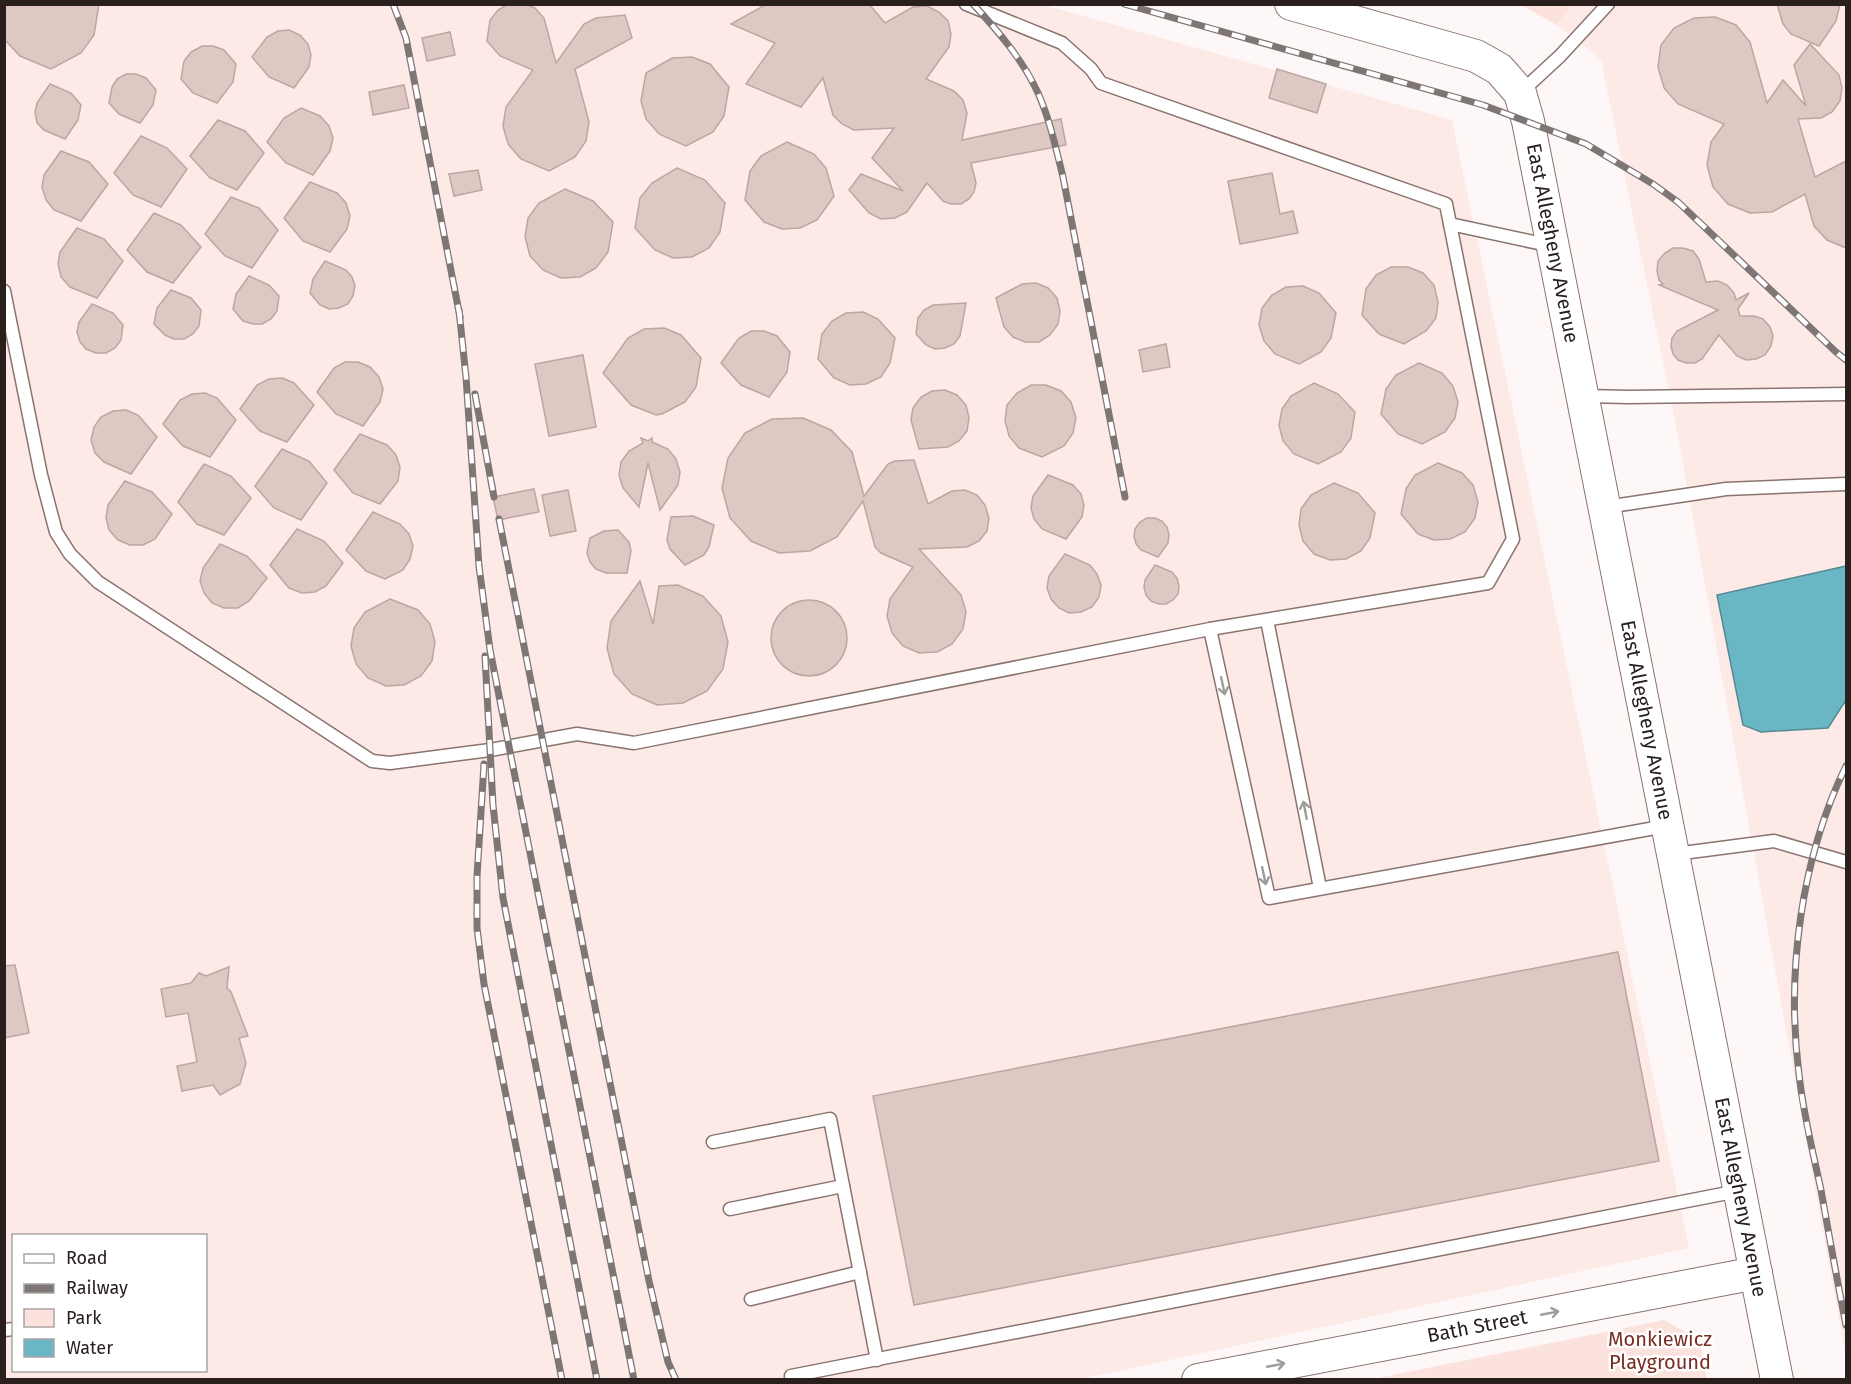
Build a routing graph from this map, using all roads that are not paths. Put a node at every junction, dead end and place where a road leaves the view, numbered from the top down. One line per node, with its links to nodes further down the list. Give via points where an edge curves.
1 (966, 4): 5 (lane, via 1062,43 1101,83 1446,204)
2 (1608, 4): 4 (lane)
3 (1311, 7): 4 (street, East Allegheny Avenue, via 1476,56 1499,69)
4 (1520, 93): 6 (street, East Allegheny Avenue)
5 (1450, 224): 6 (lane); 12 (lane, via 1513,538 1488,583)
6 (1553, 246): 9 (street, East Allegheny Avenue)
7 (4, 291): 13 (lane, via 41,475 56,532 70,554 98,582 372,761 390,764 577,734 634,744)
8 (1846, 394): 9 (lane)
9 (1584, 396): 11 (street, East Allegheny Avenue)
10 (1846, 484): 11 (lane, via 1726,489)
11 (1605, 507): 14 (street, East Allegheny Avenue)
12 (1267, 620): 13 (lane); 16 (lane, one-way to 12)
13 (1210, 628): 16 (lane, one-way to 16, via 1269,898)
14 (1670, 840): 15 (lane, via 1774,841); 16 (lane); 19 (street, East Allegheny Avenue)
15 (1846, 862)
16 (1320, 888)
17 (713, 1142): 18 (lane, via 830,1119)
18 (843, 1186): 20 (lane); 21 (lane)
19 (1738, 1191): 22 (street, East Allegheny Avenue); 24 (lane)
20 (730, 1209)
21 (860, 1272): 23 (lane); 24 (lane)
22 (1756, 1273): 26 (street, Bath Street, one-way to 22); 27 (street, East Allegheny Avenue)
23 (751, 1299)
24 (877, 1360): 25 (lane)
25 (791, 1376)
26 (1198, 1380)
27 (1777, 1380)

